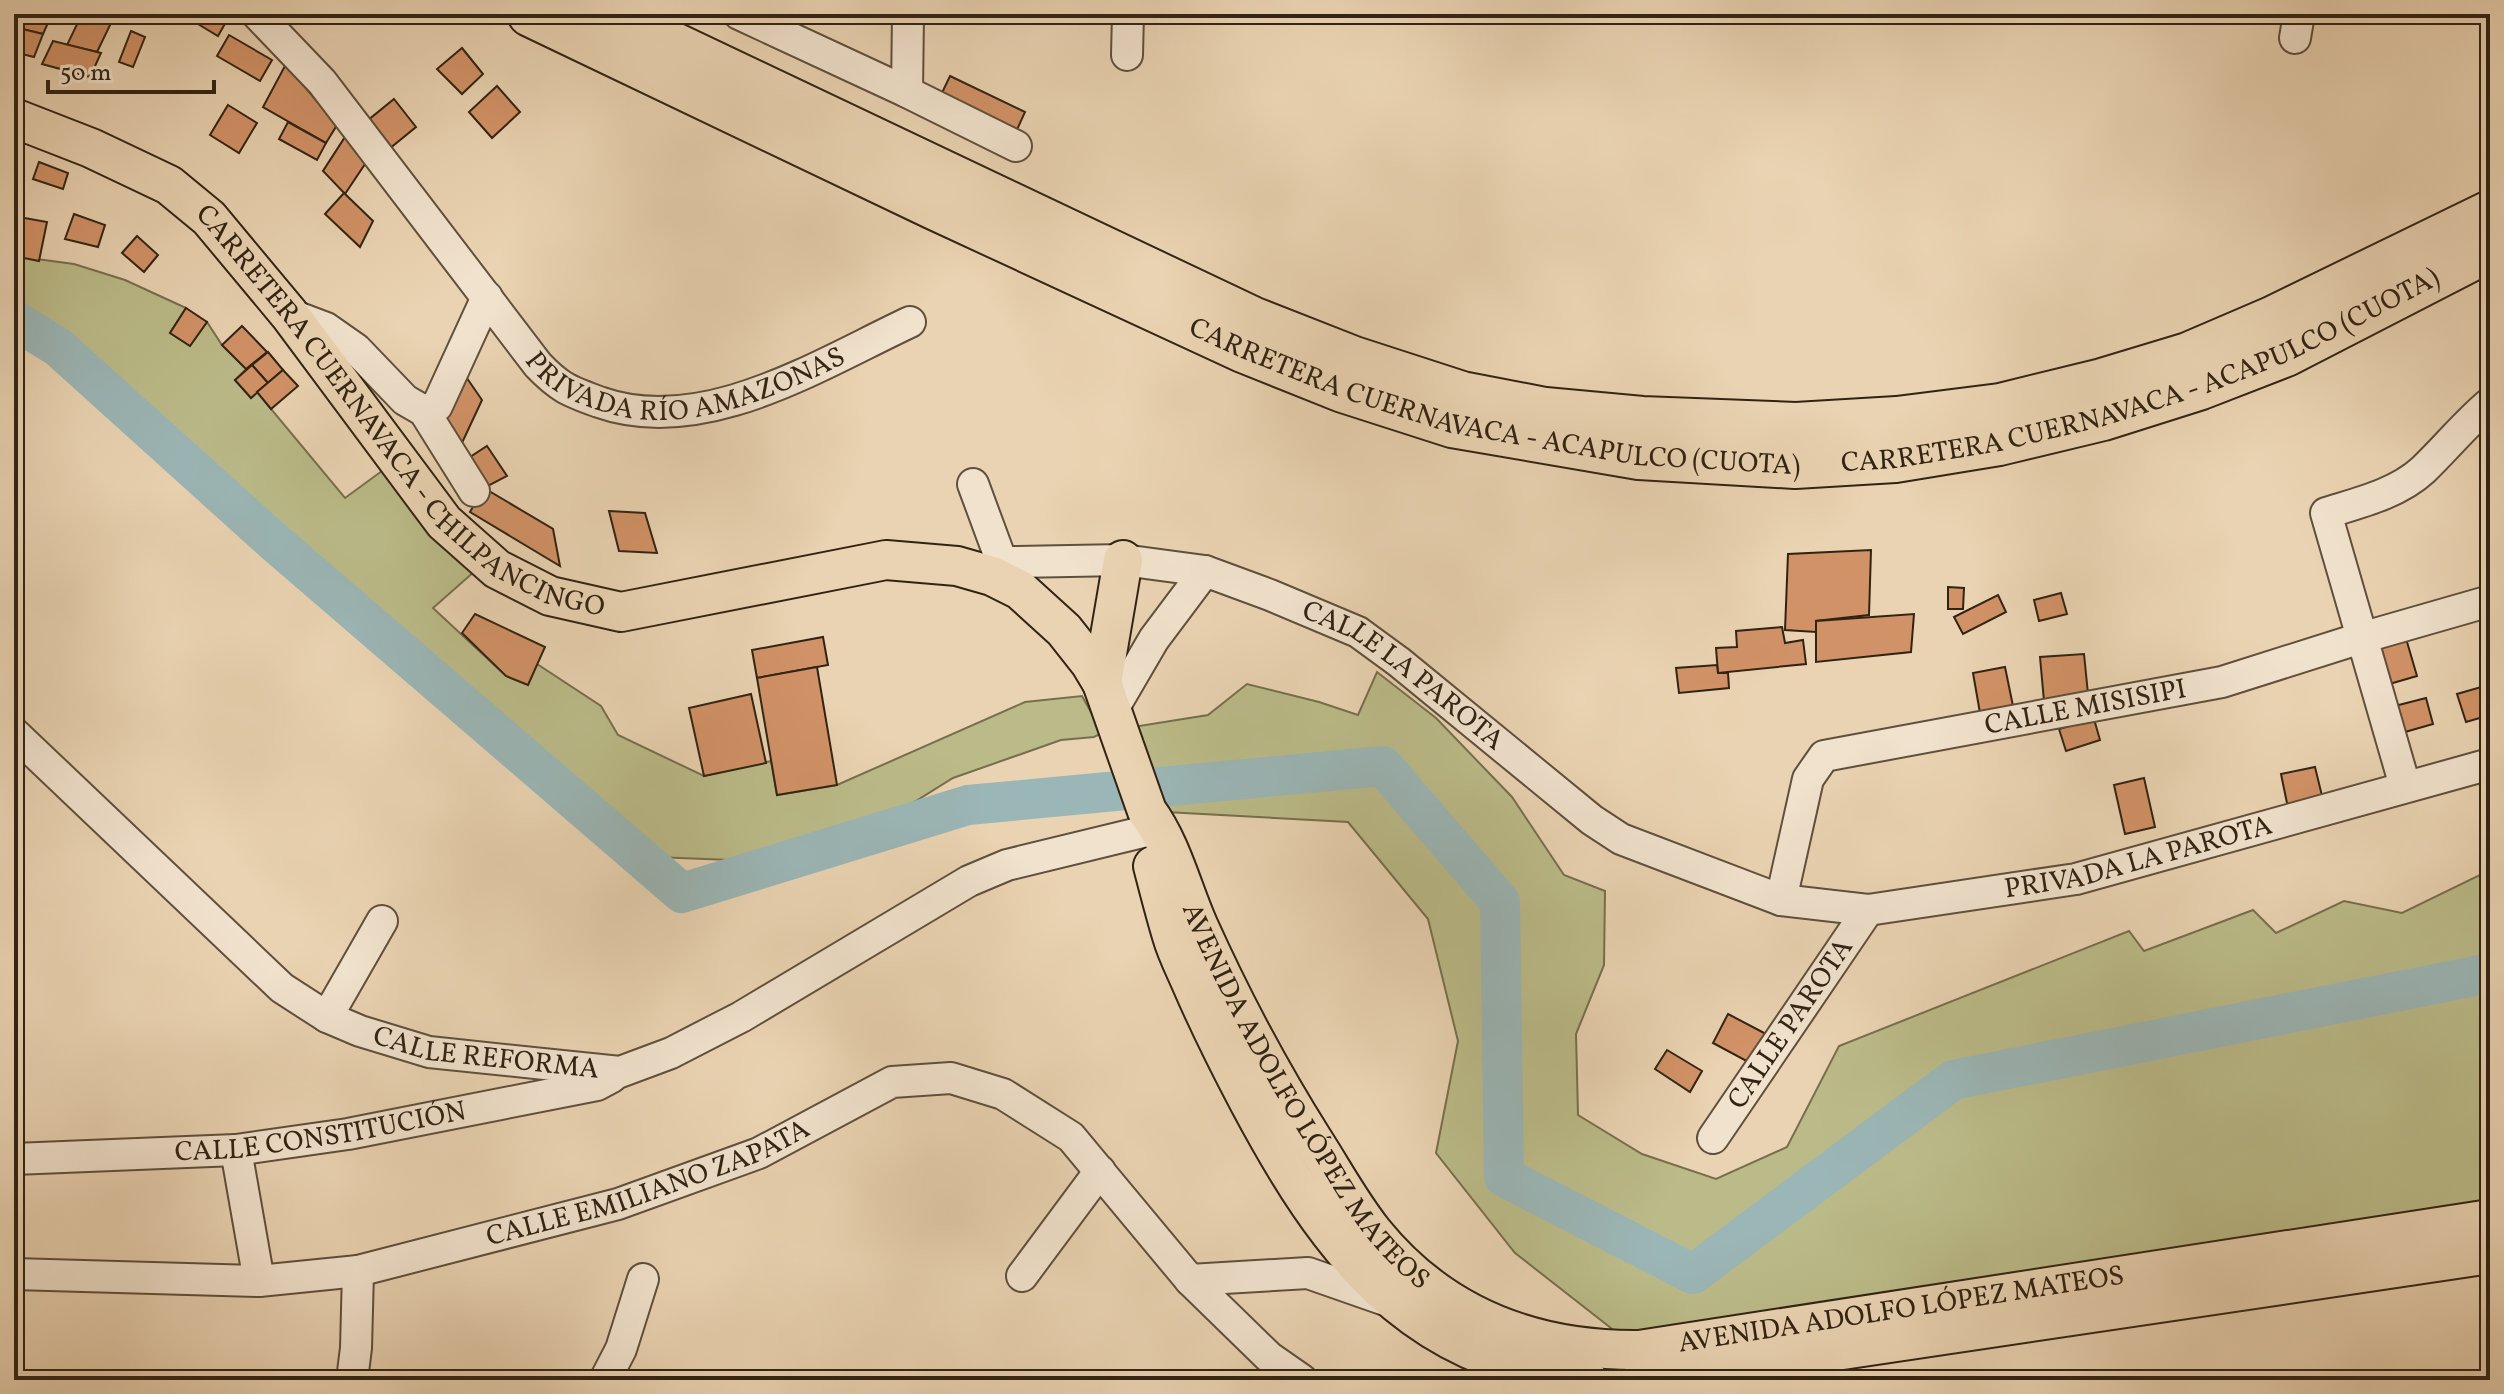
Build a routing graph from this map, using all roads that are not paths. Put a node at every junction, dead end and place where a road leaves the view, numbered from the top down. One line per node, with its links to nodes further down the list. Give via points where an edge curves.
1 (257, 14): 13 (street, PRIVADA RÍO AMAZONAS, via 322,82)
2 (530, 14): 12 (highway, CARRETERA CUERNAVACA - ACAPULCO (CUOTA), via 974,226 1343,390 1452,425 1639,457 1795,466 1895,460 2103,418 2286,354)
3 (609, 14): 11 (highway, CARRETERA CUERNAVACA - ACAPULCO (CUOTA), via 1252,319 1462,394 1545,410 1796,425 2000,406 2188,355)
4 (739, 14): 8 (street)
5 (908, 14): 8 (street)
6 (1128, 14): 7 (street)
7 (1127, 55)
8 (907, 92): 10 (street)
9 (14, 118): 14 (main road, CARRETERA CUERNAVACA - CHILPANCINGO, via 169,185 209,218)
10 (1016, 146)
11 (2490, 213)
12 (2490, 249)
13 (487, 297): 15 (street, PRIVADA RÍO AMAZONAS, via 558,386 625,411 659,413 721,405); 17 (street, via 437,406)
14 (289, 314): 17 (street, via 326,328 356,349 405,400); 22 (main road, CARRETERA CUERNAVACA - CHILPANCINGO, via 444,522 497,569 550,596 621,612 886,560)
15 (910, 322)
16 (2490, 403): 24 (street, via 2421,472 2381,495 2326,513)
17 (424, 411): 19 (street)
18 (973, 484): 22 (street)
19 (474, 491)
20 (1123, 560): 21 (street, CALLE LA PAROTA); 22 (street, CALLE LA PAROTA, via 1013,562); 25 (main road)
21 (1205, 571): 25 (street); 30 (street, CALLE LA PAROTA, via 1358,632 1621,839)
22 (998, 572): 25 (main road, CARRETERA CUERNAVACA - CHILPANCINGO, via 1064,630 1090,663)
23 (2490, 601): 24 (street, CALLE MISISIPI)
24 (2361, 638): 28 (street); 30 (street, CALLE MISISIPI, via 2222,682 1824,756 1808,779)
25 (1111, 708): 29 (main road, CARRETERA CUERNAVACA - CHILPANCINGO)
26 (14, 733): 33 (street, CALLE REFORMA, via 282,988)
27 (2490, 764): 28 (street, PRIVADA LA PAROTA)
28 (2405, 786): 31 (street, PRIVADA LA PAROTA, via 2076,879)
29 (1148, 817): 34 (street, CALLE REFORMA, via 969,881 741,1017); 39 (main road, AVENIDA ADOLFO LÓPEZ MATEOS, via 1250,1032 1372,1230 1393,1255 1443,1296 1524,1336 1581,1348 1639,1350); 47 (main road, AVENIDA ADOLFO LÓPEZ MATEOS, via 1172,939 1220,1048 1276,1153 1324,1226)
30 (1781, 900): 31 (street, PRIVADA LA PAROTA)
31 (1868, 910): 35 (street, CALLE PAROTA)
32 (382, 921): 33 (street)
33 (327, 1017): 34 (street, CALLE REFORMA, via 429,1052)
34 (620, 1072): 36 (street, CALLE CONSTITUCIÓN, via 597,1085 348,1134)
35 (1713, 1138)
36 (236, 1150): 37 (street, CALLE CONSTITUCIÓN); 46 (street)
37 (14, 1159)
38 (1100, 1171): 41 (street, CALLE EMILIANO ZAPATA, via 1071,1137 1003,1094 951,1078 892,1082 759,1153 618,1204); 43 (street); 45 (street, CALLE EMILIANO ZAPATA)
39 (2490, 1219)
40 (2490, 1254): 52 (main road, AVENIDA ADOLFO LÓPEZ MATEOS)
41 (358, 1271): 46 (street, CALLE EMILIANO ZAPATA); 48 (street)
42 (14, 1274): 46 (street, CALLE EMILIANO ZAPATA)
43 (1022, 1276)
44 (643, 1279): 49 (street, via 621,1349)
45 (1190, 1280): 47 (street, via 1308,1273); 50 (street, CALLE EMILIANO ZAPATA, via 1269,1357)
46 (259, 1281)
47 (1395, 1303): 51 (main road, AVENIDA ADOLFO LÓPEZ MATEOS, via 1474,1351 1535,1372)
48 (352, 1380)
49 (605, 1380)
50 (1302, 1380)
51 (1588, 1380)
52 (1640, 1380)

